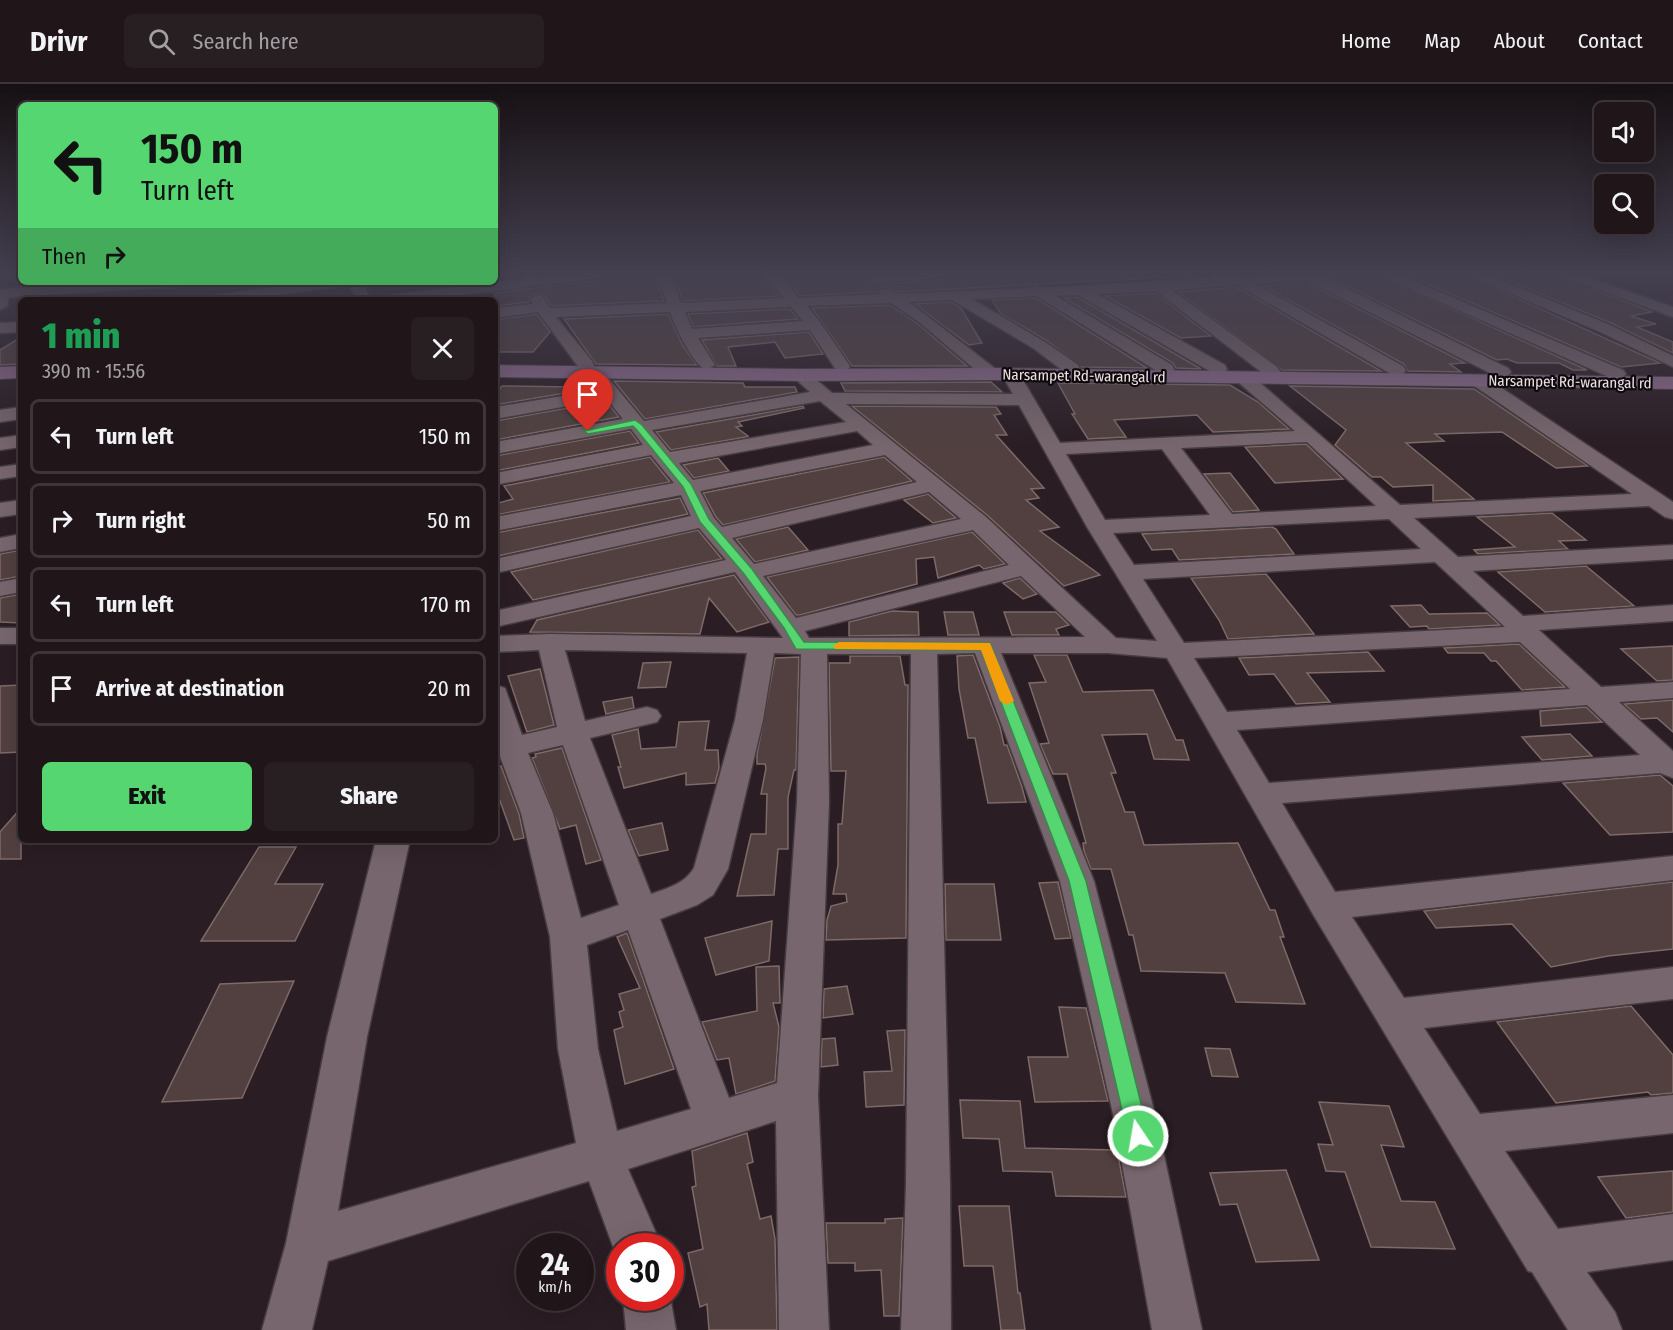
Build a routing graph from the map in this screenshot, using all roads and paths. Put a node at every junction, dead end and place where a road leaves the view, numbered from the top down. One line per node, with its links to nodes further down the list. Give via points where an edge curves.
1 (561, 331): 21 (street)
2 (686, 331): 14 (street)
3 (728, 331): 14 (street)
4 (819, 331): 20 (street)
5 (940, 331): 35 (street)
6 (1015, 331): 22 (street)
7 (1105, 331): 23 (street)
8 (1151, 331): 24 (street)
9 (1222, 331): 27 (street)
10 (1329, 331): 25 (street)
11 (1420, 331): 29 (street)
12 (1517, 331): 31 (street)
13 (1610, 331): 15 (street)
14 (687, 334): 19 (street)
15 (1673, 362)
16 (0, 364): 17 (main road)
17 (18, 364)
18 (498, 364): 21 (main road, Narsampet Rd-warangal rd)
19 (707, 365): 20 (main road, Narsampet Rd-warangal rd); 21 (main road, Narsampet Rd-warangal rd)
20 (842, 366): 35 (main road, Narsampet Rd-warangal rd)
21 (590, 368): 26 (main road, Narsampet Rd-warangal rd); 32 (main road, Narsampet Rd-warangal rd); 38 (street)
22 (1072, 369): 23 (main road, Narsampet Rd-warangal rd); 35 (main road, Narsampet Rd-warangal rd)
23 (1166, 369): 24 (main road, Narsampet Rd-warangal rd)
24 (1219, 369): 27 (main road, Narsampet Rd-warangal rd)
25 (1397, 370): 27 (main road, Narsampet Rd-warangal rd); 29 (main road, Narsampet Rd-warangal rd)
26 (498, 371)
27 (1271, 371)
28 (18, 372): 30 (main road)
29 (1502, 372): 31 (main road, Narsampet Rd-warangal rd)
30 (0, 373)
31 (1617, 374): 33 (main road, Narsampet Rd-warangal rd)
32 (800, 375): 35 (main road, Narsampet Rd-warangal rd); 39 (street)
33 (1673, 376)
34 (1244, 378): 35 (main road, Narsampet Rd-warangal rd); 36 (main road, Narsampet Rd-warangal rd); 45 (street)
35 (1003, 379): 39 (street); 51 (street)
36 (1479, 381): 37 (main road, Narsampet Rd-warangal rd); 58 (street)
37 (1673, 383)
38 (611, 393): 40 (street); 43 (street)
39 (825, 397): 43 (street); 44 (street)
40 (498, 412)
41 (18, 413): 42 (street)
42 (0, 416)
43 (637, 425): 49 (street); 52 (street)
44 (861, 425): 50 (street); 52 (street)
45 (1312, 436): 47 (street); 62 (street)
46 (18, 441): 48 (street)
47 (1166, 442): 51 (street); 63 (street)
48 (0, 444)
49 (498, 448)
50 (890, 448): 56 (street); 57 (street)
51 (1052, 448): 67 (street)
52 (661, 453): 55 (street); 57 (street)
53 (18, 470): 54 (street)
54 (0, 473)
55 (498, 479)
56 (932, 485): 64 (street); 66 (street)
57 (688, 487): 65 (street); 66 (street)
58 (1655, 499): 61 (street); 62 (street)
59 (18, 507): 60 (street)
60 (0, 510)
61 (1673, 512)
62 (1395, 513): 63 (street); 71 (street)
63 (1226, 521): 67 (street)
64 (978, 522): 73 (street); 74 (street)
65 (498, 523)
66 (710, 527): 72 (street); 73 (street)
67 (1098, 527): 75 (street)
68 (18, 542): 69 (street)
69 (0, 545)
70 (1673, 552): 71 (street)
71 (1446, 560): 75 (street, via 1216,566); 80 (street)
72 (498, 565)
73 (744, 568): 79 (street); 81 (street)
74 (1024, 568): 81 (street); 86 (street)
75 (1127, 573): 88 (street)
76 (18, 586): 77 (street)
77 (0, 590)
78 (1673, 613): 80 (street)
79 (498, 618)
80 (1522, 629): 88 (street); 90 (street)
81 (801, 640): 84 (street); 85 (street); 105 (street, via 813,802)
82 (550, 642): 83 (street); 84 (street); 94 (street)
83 (498, 644)
84 (762, 645): 101 (street, via 749,720 711,869 701,886 685,896)
85 (924, 645): 87 (street); 118 (street)
86 (1108, 645): 87 (street); 88 (street)
87 (986, 646): 119 (street, via 1077,881 1134,1114)
88 (1176, 651): 93 (street)
89 (1673, 690): 90 (street)
90 (1593, 695): 93 (street); 96 (street)
91 (498, 704): 95 (street)
92 (647, 716): 94 (street)
93 (1218, 722): 97 (street)
94 (573, 732): 95 (street); 101 (street)
95 (511, 747): 102 (street, via 537,813)
96 (1671, 764): 97 (street)
97 (1258, 794): 100 (street)
98 (392, 843): 112 (street, via 347,1037)
99 (1673, 868): 100 (street)
100 (1326, 906): 104 (street)
101 (640, 912): 102 (street); 107 (street)
102 (568, 938): 109 (street, via 578,1049)
103 (1673, 983): 104 (street)
104 (1396, 1015): 108 (street)
105 (797, 1096): 107 (street); 117 (street)
106 (1673, 1114): 108 (street)
107 (717, 1121): 109 (street)
108 (1469, 1135): 113 (street)
109 (601, 1157): 110 (street); 112 (street)
110 (633, 1233)
111 (1673, 1237): 113 (street)
112 (309, 1243): 115 (street)
113 (1545, 1254): 120 (street)
114 (649, 1311): 116 (street)
115 (287, 1330)
116 (651, 1330)
117 (804, 1330)
118 (926, 1330)
119 (1177, 1330)
120 (1597, 1330)

